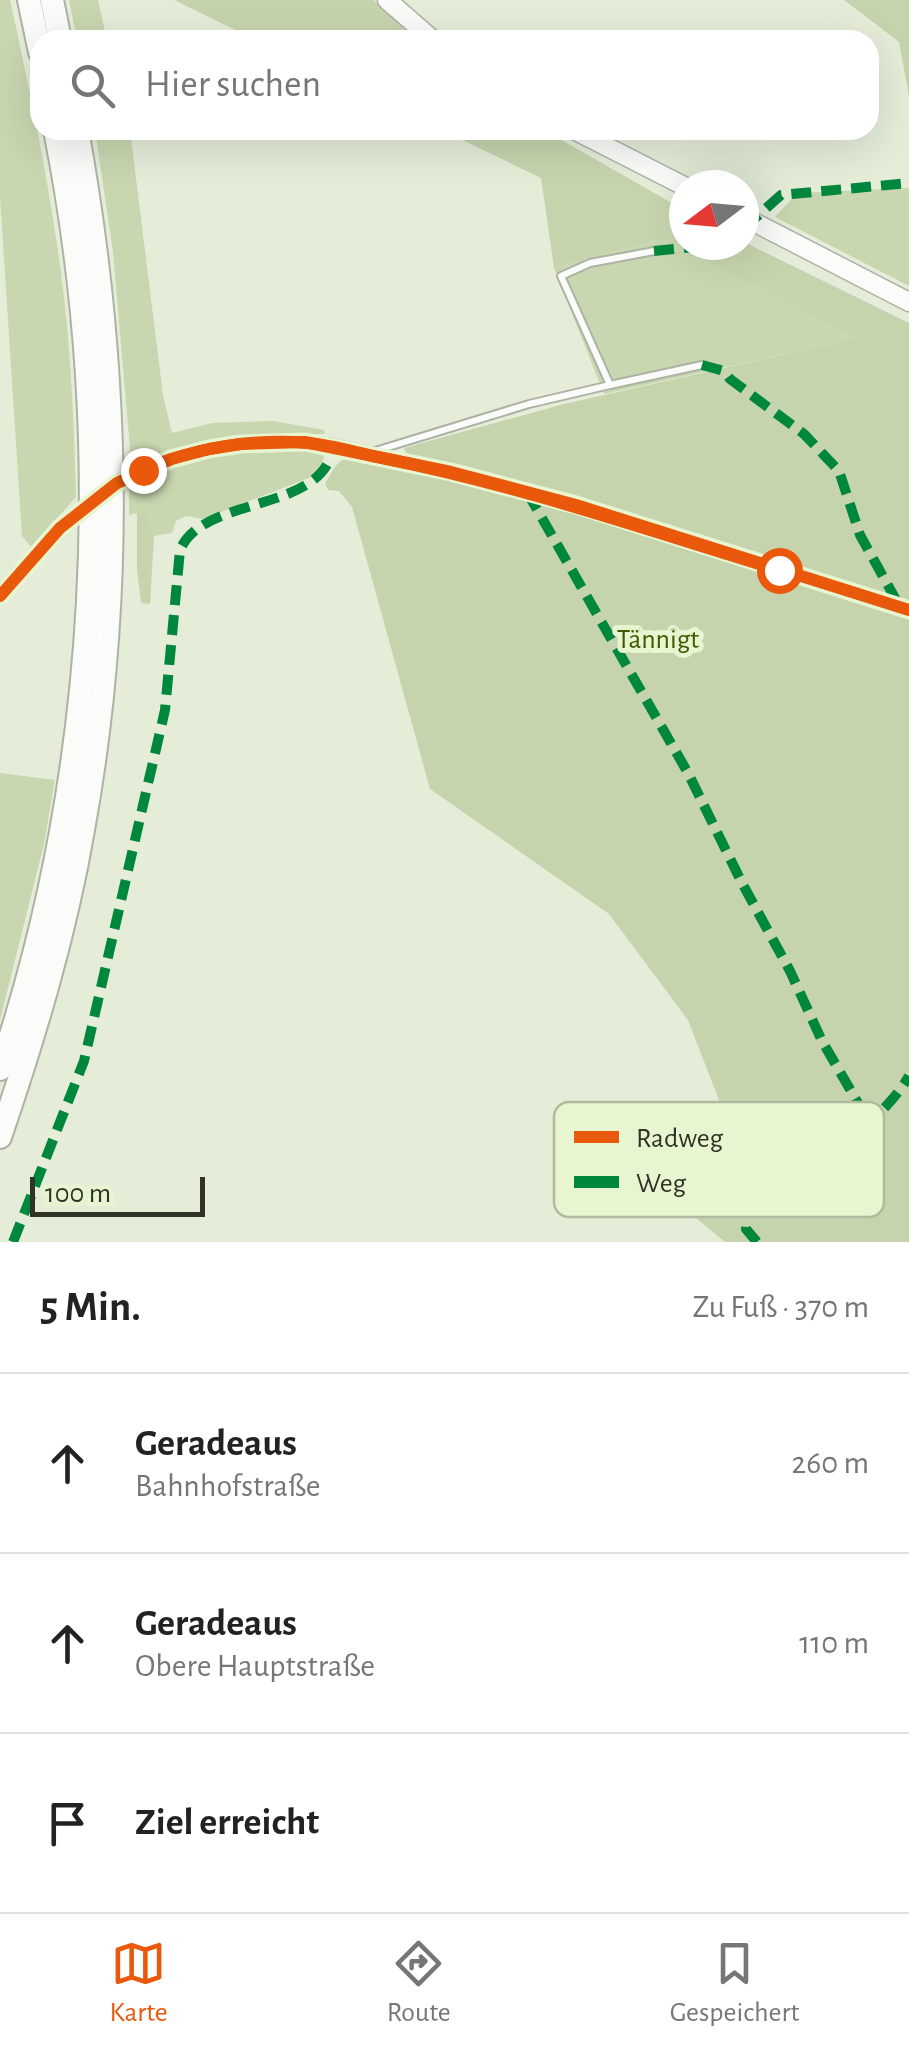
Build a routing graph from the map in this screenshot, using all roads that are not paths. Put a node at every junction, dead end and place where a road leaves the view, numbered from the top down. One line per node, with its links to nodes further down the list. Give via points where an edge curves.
1 (29, 0): 4 (highway)
2 (52, 0): 5 (highway)
3 (387, 0): 6 (main road)
4 (35, 30)
5 (58, 30)
6 (422, 30)
7 (58, 140): 19 (highway, via 84,344 88,594 61,823 29,974)
8 (79, 140): 20 (highway, via 108,360 112,527 105,659 68,904)
9 (594, 140): 10 (main road)
10 (669, 178)
11 (759, 225): 13 (main road)
12 (654, 251): 15 (lane, via 590,262 561,276)
13 (909, 302)
14 (702, 365): 15 (lane)
15 (610, 385): 16 (lane)
16 (364, 455): 17 (street, bridge, via 304,442 241,444 170,459 106,490 60,528); 18 (street, via 576,505)
17 (0, 596)
18 (909, 610)
19 (0, 1069)
20 (0, 1137)

